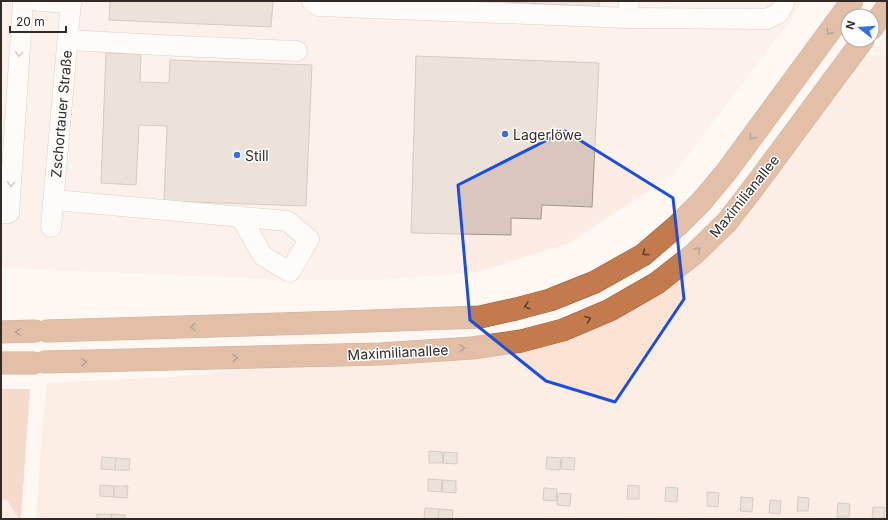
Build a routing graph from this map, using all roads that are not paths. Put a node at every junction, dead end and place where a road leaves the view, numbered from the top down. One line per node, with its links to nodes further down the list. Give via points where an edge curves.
1 (23, 1): 14 (street, one-way to 14, via 9,213)
2 (39, 1): 6 (street)
3 (312, 1): 8 (street, via 318,6)
4 (785, 1): 8 (street, via 778,13 767,19)
5 (852, 1): 17 (highway, Maximilianallee, one-way to 17, via 727,171 678,225 643,255 594,282 550,300 480,317)
6 (71, 2): 10 (street, Zschortauer Straße)
7 (887, 7): 9 (highway)
8 (628, 10)
9 (880, 17)
10 (68, 40): 12 (street); 13 (street, Zschortauer Straße)
11 (857, 48): 18 (highway, Maximilianallee, one-way to 11, via 395,353 472,348 521,341 563,330 610,310 658,283 694,254 727,222)
12 (297, 51)
13 (54, 200): 15 (street); 16 (street, Zschortauer Straße)
14 (1, 213)
15 (240, 216)
16 (51, 227)
17 (1, 332)
18 (1, 363)

